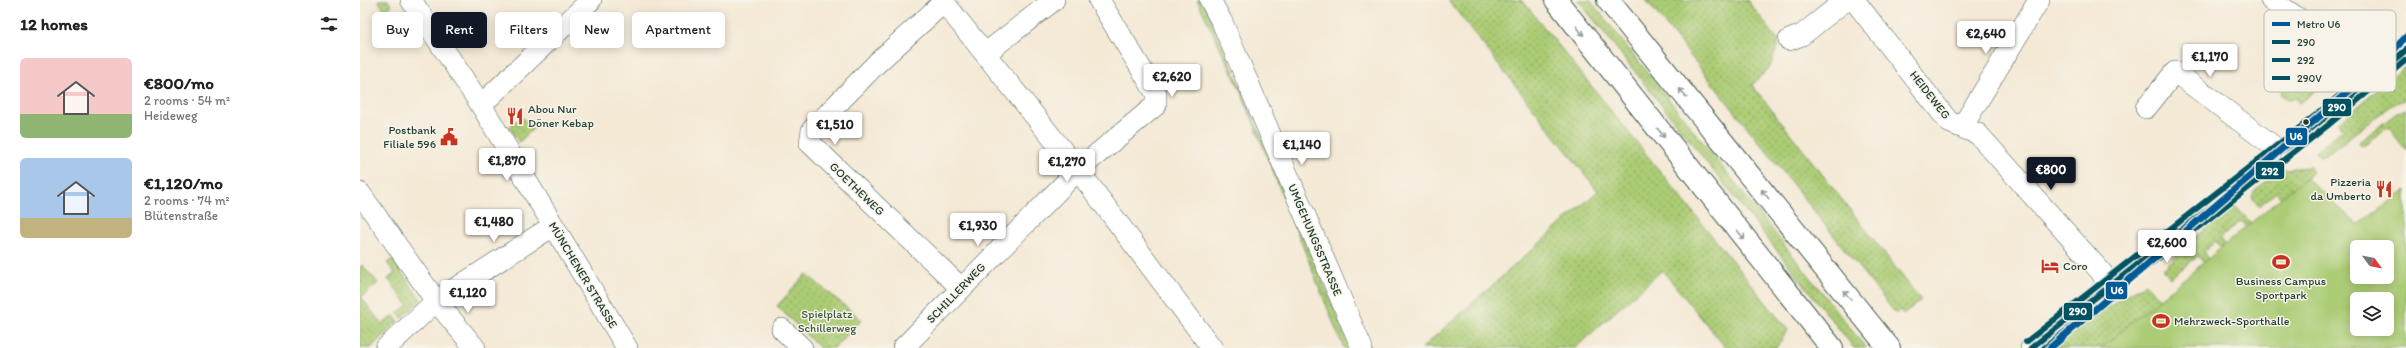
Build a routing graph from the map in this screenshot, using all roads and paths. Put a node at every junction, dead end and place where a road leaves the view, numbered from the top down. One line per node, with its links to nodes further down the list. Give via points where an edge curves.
1 (411, 0): 19 (street, MÜNCHENER STRASSE)
2 (1054, 0): 16 (street)
3 (1099, 0): 23 (street, SCHILLERWEG, via 1156,93 1156,105)
4 (1210, 0): 36 (street, UMGEHUNGSSTRASSE, via 1225,29)
5 (1556, 0): 37 (highway, one-way to 37)
6 (1608, 0): 38 (highway, one-way to 6)
7 (1846, 0): 14 (street, via 1802,35)
8 (1854, 0): 21 (street, HEIDEWEG, via 1949,122)
9 (2040, 0): 21 (street)
10 (2271, 0): 13 (street)
11 (943, 1): 16 (street); 26 (street, GOETHEWEG, via 877,63 812,130 810,143)
12 (585, 2): 19 (street)
13 (2286, 10)
14 (1789, 40)
15 (2406, 50): 17 (street)
16 (986, 53): 23 (street)
17 (2396, 59)
18 (2356, 92): 22 (street)
19 (481, 105): 25 (street, MÜNCHENER STRASSE)
20 (2146, 108): 22 (street, via 2175,72)
21 (1962, 127): 27 (street, HEIDEWEG, via 1978,134 2000,156 2102,273)
22 (2281, 152): 27 (street)
23 (1078, 170): 26 (street, SCHILLERWEG); 35 (street)
24 (360, 193): 28 (street)
25 (554, 226): 28 (street); 32 (street, MÜNCHENER STRASSE)
26 (961, 288): 34 (street, SCHILLERWEG)
27 (2108, 288): 39 (street)
28 (436, 300): 30 (street); 31 (street)
29 (782, 329): 33 (street)
30 (386, 348)
31 (475, 348)
32 (627, 348)
33 (802, 348)
34 (903, 348)
35 (1212, 348)
36 (1362, 348)
37 (1832, 348)
38 (1889, 348)
39 (2031, 348)

